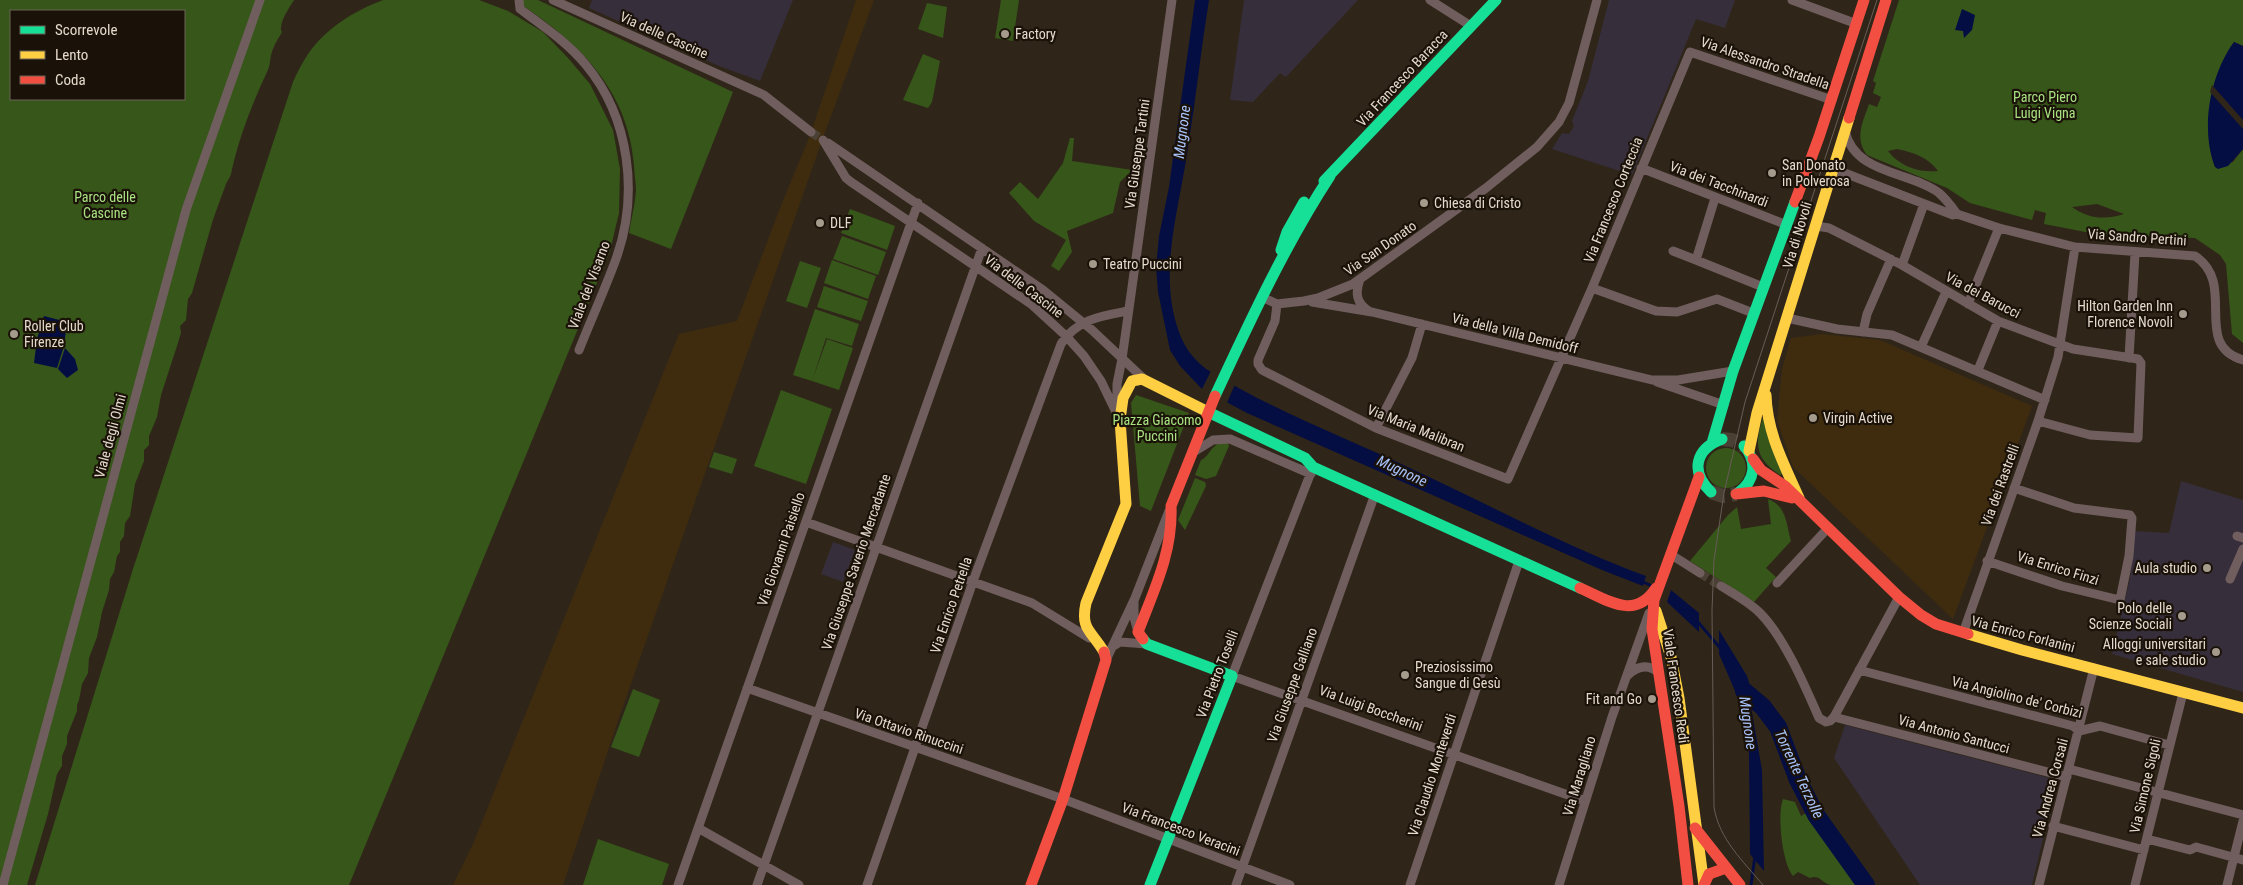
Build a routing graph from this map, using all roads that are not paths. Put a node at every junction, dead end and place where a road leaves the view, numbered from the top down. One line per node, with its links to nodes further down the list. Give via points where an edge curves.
1 (260, 0): 134 (street, Viale degli Olmi, via 186,210)
2 (519, 0): 54 (street, Viale del Visarno, via 520,9 556,34 595,79 616,120 629,174 628,202 616,257)
3 (553, 0): 16 (street, Via delle Cascine, via 764,95)
4 (1172, 0): 43 (street, Via Giuseppe Tartini)
5 (1430, 0): 12 (street)
6 (1496, 0): 12 (main road, Via Francesco Baracca)
7 (1597, 0): 35 (street, Via San Donato, via 1572,94 1552,130 1537,147 1486,188)
8 (1792, 0): 11 (street)
9 (1864, 0): 11 (main road, Via di Novoli)
10 (1886, 0): 15 (main road, Via di Novoli)
11 (1857, 24): 14 (main road, Via di Novoli)
12 (1471, 26): 39 (main road, Via Francesco Baracca, via 1330,176)
13 (1690, 52): 14 (street, Via Alessandro Stradella); 17 (street, Via Francesco Corteccia)
14 (1832, 100): 24 (main road, Via di Novoli)
15 (1845, 129): 18 (main road, Via di Novoli); 22 (street, via 1850,145 1865,160 1934,190)
16 (811, 132)
17 (1641, 168): 19 (street, Via dei Tacchinardi); 37 (street, Via Francesco Corteccia)
18 (1831, 179): 21 (street, Via Sandro Pertini, via 1835,173 1842,172); 25 (main road, Via di Novoli)
19 (1715, 198): 24 (street, Via dei Tacchinardi); 31 (street)
20 (918, 203): 23 (street); 23 (street, Via delle Cascine, via 824,140 848,180); 28 (street, Via delle Cascine)
21 (1924, 204): 22 (street, Via Sandro Pertini); 34 (street)
22 (1956, 214): 26 (street, Via Sandro Pertini)
23 (910, 223): 33 (street, Via delle Cascine); 80 (street, Via Giovanni Paisiello)
24 (1787, 225): 36 (main road, Via di Novoli)
25 (1816, 226): 32 (street, Via dei Barucci, via 1829,228); 46 (main road, Via di Novoli)
26 (1998, 228): 27 (street, Via Sandro Pertini); 42 (street)
27 (2075, 246): 30 (street, Via Sandro Pertini); 52 (street, Via dei Rastrelli)
28 (982, 248): 33 (street, Via Giuseppe Saverio Mercadante); 48 (street, Via delle Cascine, via 1043,290)
29 (1673, 251): 31 (street)
30 (2135, 253): 55 (street); 58 (street, Via Sandro Pertini, via 2192,255 2204,263 2214,286 2219,341 2226,353)
31 (1696, 260): 36 (street)
32 (1891, 260): 34 (street, Via dei Barucci); 50 (street, via 1867,314)
33 (975, 265): 51 (street, Via delle Cascine, via 1031,304); 82 (street, Via Giuseppe Saverio Mercadante)
34 (1902, 265): 38 (street, Via dei Barucci)
35 (1360, 279): 40 (street, Via San Donato, via 1330,294); 44 (street, via 1358,299)
36 (1763, 287): 45 (main road, Via di Novoli)
37 (1592, 288): 45 (street, via 1656,311 1677,312 1717,299); 57 (street, Via Francesco Corteccia)
38 (1946, 292): 42 (street, Via dei Barucci); 53 (street)
39 (1262, 297): 41 (street); 66 (main road, Via Francesco Baracca)
40 (1304, 301): 41 (street, Via San Donato); 44 (street, Via della Villa Demidoff)
41 (1277, 304): 69 (street, Via Maria Malibran, via 1275,321 1258,360 1259,368)
42 (1968, 304): 47 (street, Via dei Barucci)
43 (1128, 311): 48 (street); 56 (street)
44 (1372, 312): 49 (street, Via della Villa Demidoff)
45 (1753, 313): 60 (main road, Via di Novoli)
46 (1787, 318): 50 (street); 62 (main road, Via di Novoli)
47 (1998, 321): 52 (street, Via dei Barucci); 59 (street)
48 (1082, 323): 51 (street); 56 (street)
49 (1422, 324): 57 (street, Via della Villa Demidoff); 69 (street, via 1414,354)
50 (1863, 332): 53 (street, via 1887,334)
51 (1066, 336): 67 (street, Via delle Cascine, via 1105,388); 89 (street, Via Enrico Petrella)
52 (2061, 345): 55 (street, Via dei Barucci); 64 (street, Via dei Rastrelli)
53 (1921, 347): 59 (street)
54 (579, 350)
55 (2129, 358): 68 (street, Via dei Barucci, via 2138,359 2142,367 2138,438 2090,435)
56 (1122, 359): 61 (street); 67 (street, via 1116,392)
57 (1561, 359): 63 (street, Via della Villa Demidoff); 69 (street, Via Maria Malibran, via 1508,479)
58 (2243, 360)
59 (1978, 370): 64 (street)
60 (1732, 371): 63 (street, Via della Villa Demidoff, via 1678,380); 65 (main road, Via di Novoli)
61 (1144, 379): 66 (main road); 67 (main road, via 1128,385)
62 (1767, 379): 70 (main road, Via di Novoli); 77 (main road, via 1766,405 1771,430)
63 (1652, 380): 65 (street, Via della Villa Demidoff)
64 (2045, 400): 68 (street, Via dei Rastrelli)
65 (1724, 405): 73 (main road, Via di Novoli, via 1717,441 1704,449 1698,459)
66 (1210, 407): 71 (main road); 72 (main road, via 1305,458)
67 (1120, 420): 97 (main road, via 1126,504 1082,616)
68 (2038, 421): 74 (street, Via dei Rastrelli)
69 (1376, 428)
70 (1748, 452): 76 (main road, Via di Novoli, via 1754,469 1752,478 1747,487); 77 (main road, Via Enrico Forlanini, via 1761,470)
71 (1192, 453): 72 (street, via 1216,439 1230,439); 78 (main road)
72 (1312, 471): 75 (main road); 104 (street, Via Pietro Toselli)
73 (1699, 477): 79 (main road, Via di Novoli); 79 (main road, via 1711,493)
74 (2014, 488): 86 (street, Via dei Rastrelli); 86 (street, Via Enrico Finzi, via 2074,508 2130,515 2128,556 2120,600 2062,586)
75 (1375, 494): 85 (main road); 108 (street, Via Giuseppe Galliano)
76 (1736, 494): 77 (main road, Via Enrico Forlanini, via 1765,489)
77 (1800, 501): 81 (main road, Via Enrico Forlanini)
78 (1171, 506): 93 (street); 95 (main road, via 1170,544)
79 (1688, 507): 84 (main road, Via di Novoli)
80 (806, 522): 82 (street); 106 (street, Via Giovanni Paisiello)
81 (1828, 528): 90 (street); 92 (main road, Via Enrico Forlanini)
82 (875, 548): 89 (street); 110 (street, Via Giuseppe Saverio Mercadante)
83 (2243, 548): 88 (street)
84 (1670, 554): 87 (street); 94 (main road, Via di Novoli)
85 (1519, 561): 94 (main road, via 1618,605 1640,605); 115 (street, Via Claudio Monteverdi)
86 (1988, 561): 96 (street, Via dei Rastrelli)
87 (1700, 573)
88 (2230, 579)
89 (973, 582): 97 (street, via 1047,611); 114 (street, Via Enrico Petrella)
90 (1777, 583)
91 (1721, 586): 111 (street, via 1751,606 1767,622 1796,670 1819,718 1826,722)
92 (1899, 597): 96 (main road, Via Enrico Forlanini, via 1925,618); 102 (street)
93 (1135, 598): 95 (street, via 1134,617); 99 (street)
94 (1653, 598): 103 (main road, Viale Francesco Redi, via 1652,635); 105 (street, Via Maragliano); 125 (main road, Viale Francesco Redi, via 1671,657 1679,698)
95 (1138, 632): 98 (main road)
96 (1962, 633): 101 (main road, Via Enrico Forlanini)
97 (1096, 642): 100 (main road)
98 (1147, 644): 99 (street, via 1120,642); 104 (main road, Via Luigi Boccherini)
99 (1112, 647): 100 (street)
100 (1106, 660): 118 (main road)
101 (2094, 668): 107 (main road, Via Enrico Forlanini); 112 (street, Via Andrea Corsali)
102 (1859, 670): 111 (street); 112 (street, Via Angiolino de' Corbizi)
103 (1660, 674): 105 (street, via 1642,666); 120 (main road, Viale Francesco Redi)
104 (1232, 676): 108 (street, Via Luigi Boccherini); 126 (main road, Via Pietro Toselli)
105 (1627, 676): 119 (street, Via Maragliano)
106 (747, 688): 110 (street, Via Ottavio Rinuccini); 124 (street, Via Giovanni Paisiello)
107 (2183, 692): 109 (main road, Via Enrico Forlanini); 113 (street, Via Simone Sigoli)
108 (1301, 700): 115 (street, Via Luigi Boccherini); 132 (street, Via Giuseppe Galliano)
109 (2243, 708)
110 (818, 713): 114 (street, Via Ottavio Rinuccini); 131 (street, Via Giuseppe Saverio Mercadante)
111 (1834, 717): 116 (street, Via Antonio Santucci)
112 (2079, 730): 113 (street, Via Angiolino de' Corbizi, via 2098,726); 116 (street, Via Andrea Corsali)
113 (2169, 744): 117 (street, Via Simone Sigoli)
114 (916, 748): 118 (street, Via Ottavio Rinuccini); 138 (street, Via Enrico Petrella)
115 (1454, 753): 119 (street, Via Luigi Boccherini); 143 (street, Via Claudio Monteverdi)
116 (2068, 773): 117 (street, Via Antonio Santucci); 123 (street, Via Andrea Corsali)
117 (2159, 794): 121 (street, Via Antonio Santucci); 127 (street, Via Simone Sigoli)
118 (1063, 799): 126 (street, Via Francesco Veracini); 139 (main road)
119 (1585, 801): 144 (street, Via Maragliano)
120 (1679, 808): 125 (main road); 145 (main road, Viale Francesco Redi)
121 (2243, 815)
122 (2243, 821): 129 (street)
123 (2054, 826): 128 (street); 148 (street, Via Andrea Corsali)
124 (698, 828): 131 (street); 135 (street, Via Giovanni Paisiello)
125 (1697, 830): 133 (main road); 146 (main road, Viale Francesco Redi)
126 (1169, 839): 132 (street, Via Francesco Veracini); 140 (main road, Via Pietro Toselli)
127 (2147, 839): 128 (street, Via Simone Sigoli); 129 (street)
128 (2144, 850): 149 (street, Via Simone Sigoli)
129 (2234, 857): 130 (street); 150 (street)
130 (2243, 860)
131 (765, 865): 136 (street, Via Giuseppe Saverio Mercadante); 137 (street)
132 (1243, 867): 141 (street, Via Giuseppe Galliano); 142 (street, Via Francesco Veracini)
133 (1726, 868): 146 (main road, via 1710,873); 147 (main road)
134 (3, 885)
135 (678, 885)
136 (757, 885)
137 (799, 885)
138 (867, 885)
139 (1032, 885)
140 (1150, 885)
141 (1236, 885)
142 (1290, 885)
143 (1410, 885)
144 (1558, 885)
145 (1688, 885)
146 (1704, 885)
147 (1740, 885)
148 (2039, 885)
149 (2135, 885)
150 (2227, 885)

